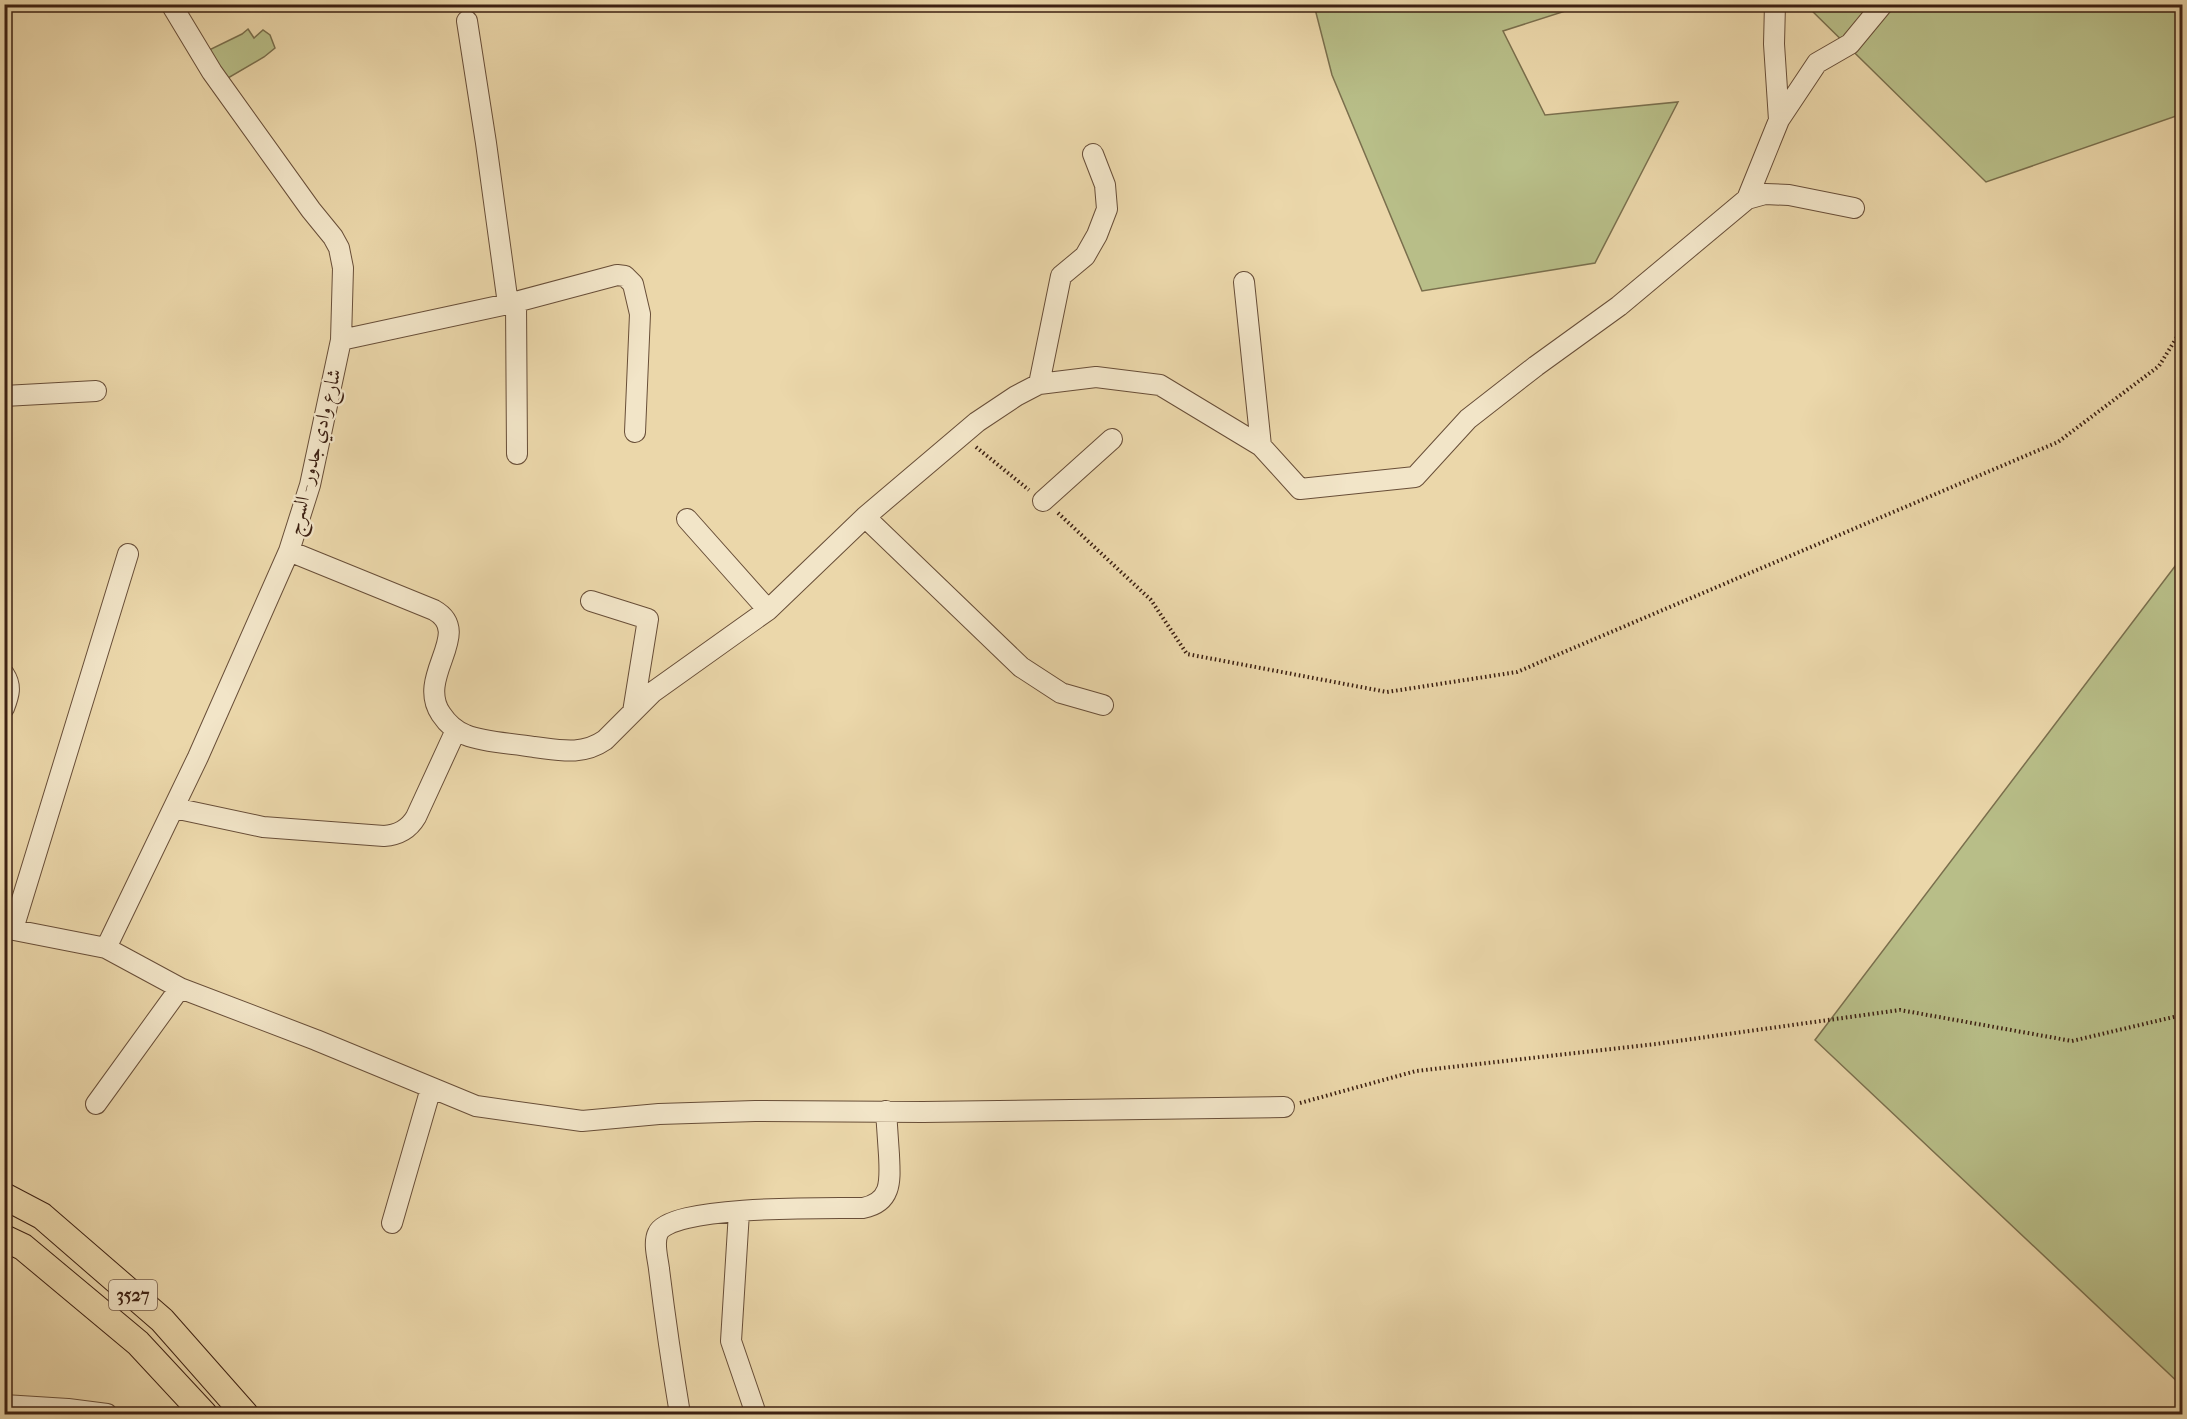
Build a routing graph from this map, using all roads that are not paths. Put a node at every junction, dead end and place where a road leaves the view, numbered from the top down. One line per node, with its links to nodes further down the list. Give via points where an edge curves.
1 (171, 4): 11 (street, شارع وادي جدور - السرج, via 212,72 339,248 343,268)
2 (1775, 4): 5 (street)
3 (1883, 4): 5 (street, via 1850,44 1817,63)
4 (467, 21): 10 (street)
5 (1779, 120): 7 (street)
6 (1093, 154): 12 (street, via 1105,185 1107,209 1085,256 1061,276)
7 (1747, 199): 8 (street, via 1765,194 1789,195); 17 (street, via 1619,306 1468,419 1415,477 1300,489)
8 (1854, 208)
9 (1244, 282): 17 (street)
10 (512, 303): 11 (street); 15 (street, via 619,275 629,278 640,314); 18 (street)
11 (341, 340): 22 (street, شارع وادي جدور - السرج, via 310,485)
12 (1039, 384): 17 (street, via 1096,377 1152,382); 20 (street, via 977,422)
13 (96, 391): 14 (street)
14 (4, 396)
15 (635, 432)
16 (1112, 439): 19 (street)
17 (1261, 446)
18 (517, 454)
19 (1043, 501)
20 (865, 517): 25 (street); 27 (street, via 1021,667 1060,693)
21 (687, 519): 25 (street)
22 (289, 551): 30 (street, via 444,617 450,635 435,678 434,696 439,711); 31 (street, شارع وادي جدور - السرج)
23 (128, 554): 32 (street)
24 (591, 601): 29 (street, via 648,618)
25 (768, 610): 29 (street, via 653,692)
26 (4, 674): 28 (street, via 10,691)
27 (1103, 705)
28 (4, 708)
29 (633, 712): 30 (street, via 596,746 575,752 478,738)
30 (456, 730): 31 (street, via 416,817 397,834 263,827)
31 (174, 808): 33 (street, شارع وادي جدور - السرج)
32 (9, 928): 33 (street)
33 (106, 948): 34 (street)
34 (180, 988): 35 (street); 36 (street)
35 (431, 1088): 38 (street, via 476,1106 582,1121 659,1114); 41 (street)
36 (96, 1104)
37 (1284, 1107): 38 (street)
38 (886, 1111): 40 (street, via 890,1180 880,1201 863,1208)
39 (4, 1196): 46 (main road, 3527, via 42,1216 162,1320)
40 (739, 1212): 47 (street, via 691,1216 667,1224 658,1232 662,1292); 48 (street, via 731,1341)
41 (392, 1223)
42 (4, 1238): 45 (main road, 3527, via 23,1247 138,1343)
43 (4, 1405): 44 (street)
44 (107, 1414)
45 (204, 1414)
46 (245, 1414)
47 (680, 1414)
48 (756, 1414)

